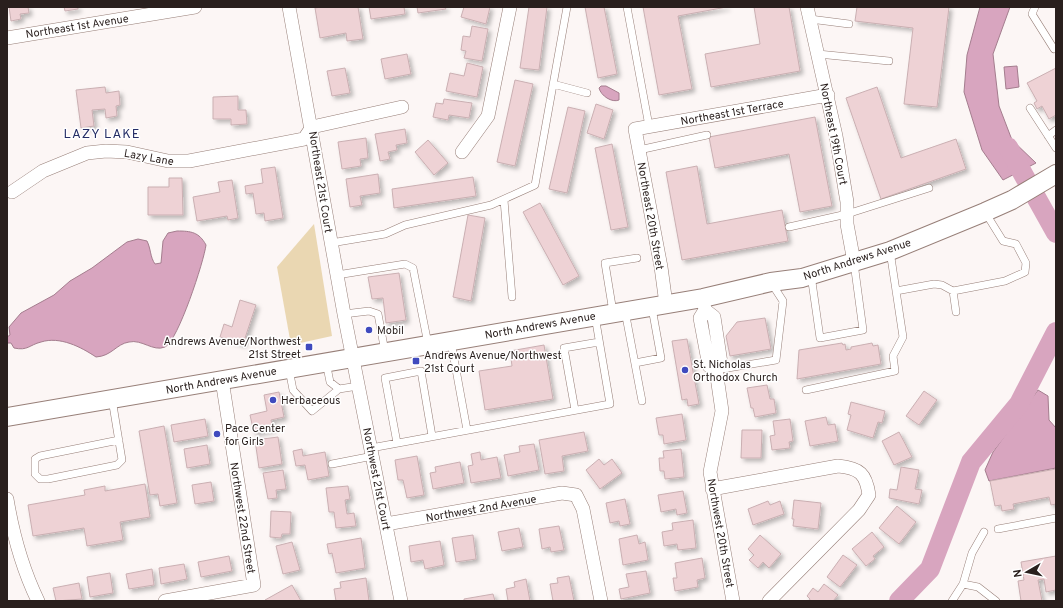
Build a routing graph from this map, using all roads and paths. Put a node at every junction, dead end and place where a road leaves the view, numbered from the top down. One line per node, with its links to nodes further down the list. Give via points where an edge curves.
1 (195, 7): 7 (street, Northeast 1st Avenue)
2 (290, 7): 20 (street, Northeast 21st Court)
3 (510, 7): 27 (street, via 488,116)
4 (567, 7): 14 (lane)
5 (627, 7): 19 (lane)
6 (1035, 7): 11 (lane, via 1032,14 1054,49)
7 (137, 12): 10 (street, Northeast 1st Avenue)
8 (809, 13): 9 (lane); 12 (street, Northeast 19th Court)
9 (849, 24)
10 (7, 38)
11 (1056, 48)
12 (818, 54): 13 (lane); 16 (street, Northeast 19th Court)
13 (888, 61)
14 (553, 84): 15 (lane); 31 (lane, via 535,185)
15 (587, 93)
16 (828, 95): 19 (street, Northeast 1st Terrace); 33 (street, Northeast 19th Court, via 847,202)
17 (402, 107): 20 (street)
18 (1030, 108): 24 (lane)
19 (649, 126): 21 (street, Northeast 1st Terrace)
20 (312, 127): 30 (street, Lazy Lane, via 304,138 189,161 168,161 127,152 87,153 43,171); 35 (street, Northeast 21st Court)
21 (635, 129): 26 (street, Northeast 20th Street)
22 (1056, 130): 24 (lane)
23 (707, 135): 26 (lane)
24 (1048, 136): 25 (lane)
25 (1056, 148)
26 (639, 150): 46 (street, Northeast 20th Street)
27 (462, 152)
28 (1052, 177): 32 (main road, North Andrews Avenue)
29 (929, 188): 33 (lane)
30 (12, 192)
31 (504, 200): 35 (lane, via 405,225 384,234); 44 (lane)
32 (985, 212): 36 (main road, North Andrews Avenue); 43 (lane, via 1003,241 1016,244 1026,263 1025,272 1005,281)
33 (846, 214): 34 (lane); 38 (street, Northeast 19th Court)
34 (789, 227)
35 (331, 243): 39 (street, Northeast 21st Court)
36 (890, 251): 38 (main road, North Andrews Avenue); 42 (lane)
37 (637, 258): 47 (lane, via 604,263)
38 (854, 262): 40 (main road, North Andrews Avenue); 40 (lane, via 863,330 820,338)
39 (337, 275): 49 (street, Northeast 21st Court); 53 (lane, via 405,264 414,268)
40 (811, 275): 41 (main road, North Andrews Avenue)
41 (771, 282): 45 (main road, North Andrews Avenue); 59 (lane, via 783,301 776,360)
42 (896, 291): 43 (lane, via 934,284); 63 (lane, via 903,337 893,356 895,371)
43 (952, 291): 48 (lane)
44 (512, 297)
45 (704, 304): 46 (main road, North Andrews Avenue); 59 (street, Northwest 20th Street, via 700,318 709,366)
46 (659, 305): 47 (main road, North Andrews Avenue); 57 (lane, via 661,358)
47 (619, 312): 50 (main road, North Andrews Avenue); 57 (lane)
48 (956, 312)
49 (344, 314): 54 (lane, via 369,311 378,314); 55 (street, Northeast 21st Court)
50 (595, 316): 51 (main road, North Andrews Avenue); 52 (lane)
51 (451, 340): 53 (main road, North Andrews Avenue); 68 (lane)
52 (599, 342): 66 (lane, via 564,348); 66 (lane, via 610,404)
53 (428, 344): 54 (main road, North Andrews Avenue)
54 (385, 352): 55 (main road, North Andrews Avenue)
55 (353, 358): 56 (main road, North Andrews Avenue); 61 (street, Northwest 21st Court)
56 (326, 362): 58 (main road, North Andrews Avenue); 62 (lane, via 330,382)
57 (635, 363): 65 (lane)
58 (289, 368): 60 (main road, North Andrews Avenue); 62 (lane, via 293,390 312,411)
59 (716, 370): 74 (street, Northwest 20th Street, via 722,411 710,472)
60 (222, 380): 64 (main road, North Andrews Avenue); 82 (street, Northwest 22nd Street, via 254,585)
61 (358, 386): 62 (lane); 72 (street, Northwest 21st Court)
62 (339, 390)
63 (806, 390)
64 (112, 399): 67 (main road, North Andrews Avenue); 70 (lane)
65 (642, 401)
66 (575, 410): 68 (lane)
67 (7, 417)
68 (467, 430): 69 (lane)
69 (432, 436): 71 (lane); 71 (lane, via 421,371 385,378)
70 (119, 440): 70 (lane, via 40,456 35,459 35,474 48,479 117,465 122,460)
71 (397, 443): 72 (lane)
72 (372, 452): 73 (lane); 77 (street, Northwest 21st Court)
73 (332, 464)
74 (712, 489): 85 (street, Northwest 20th Street); 86 (street, via 838,466 852,467 864,476 868,495 859,510)
75 (7, 499): 81 (street, via 11,526 26,576)
76 (1056, 518): 78 (lane)
77 (386, 524): 83 (street, Northwest 21st Court); 84 (street, Northwest 2nd Avenue, via 562,494 576,495 583,509)
78 (998, 530)
79 (984, 532): 80 (lane, via 972,553)
80 (963, 584): 87 (lane); 88 (lane, via 978,587)
81 (38, 601)
82 (165, 601)
83 (401, 601)
84 (601, 601)
85 (733, 601)
86 (769, 601)
87 (952, 601)
88 (996, 601)

